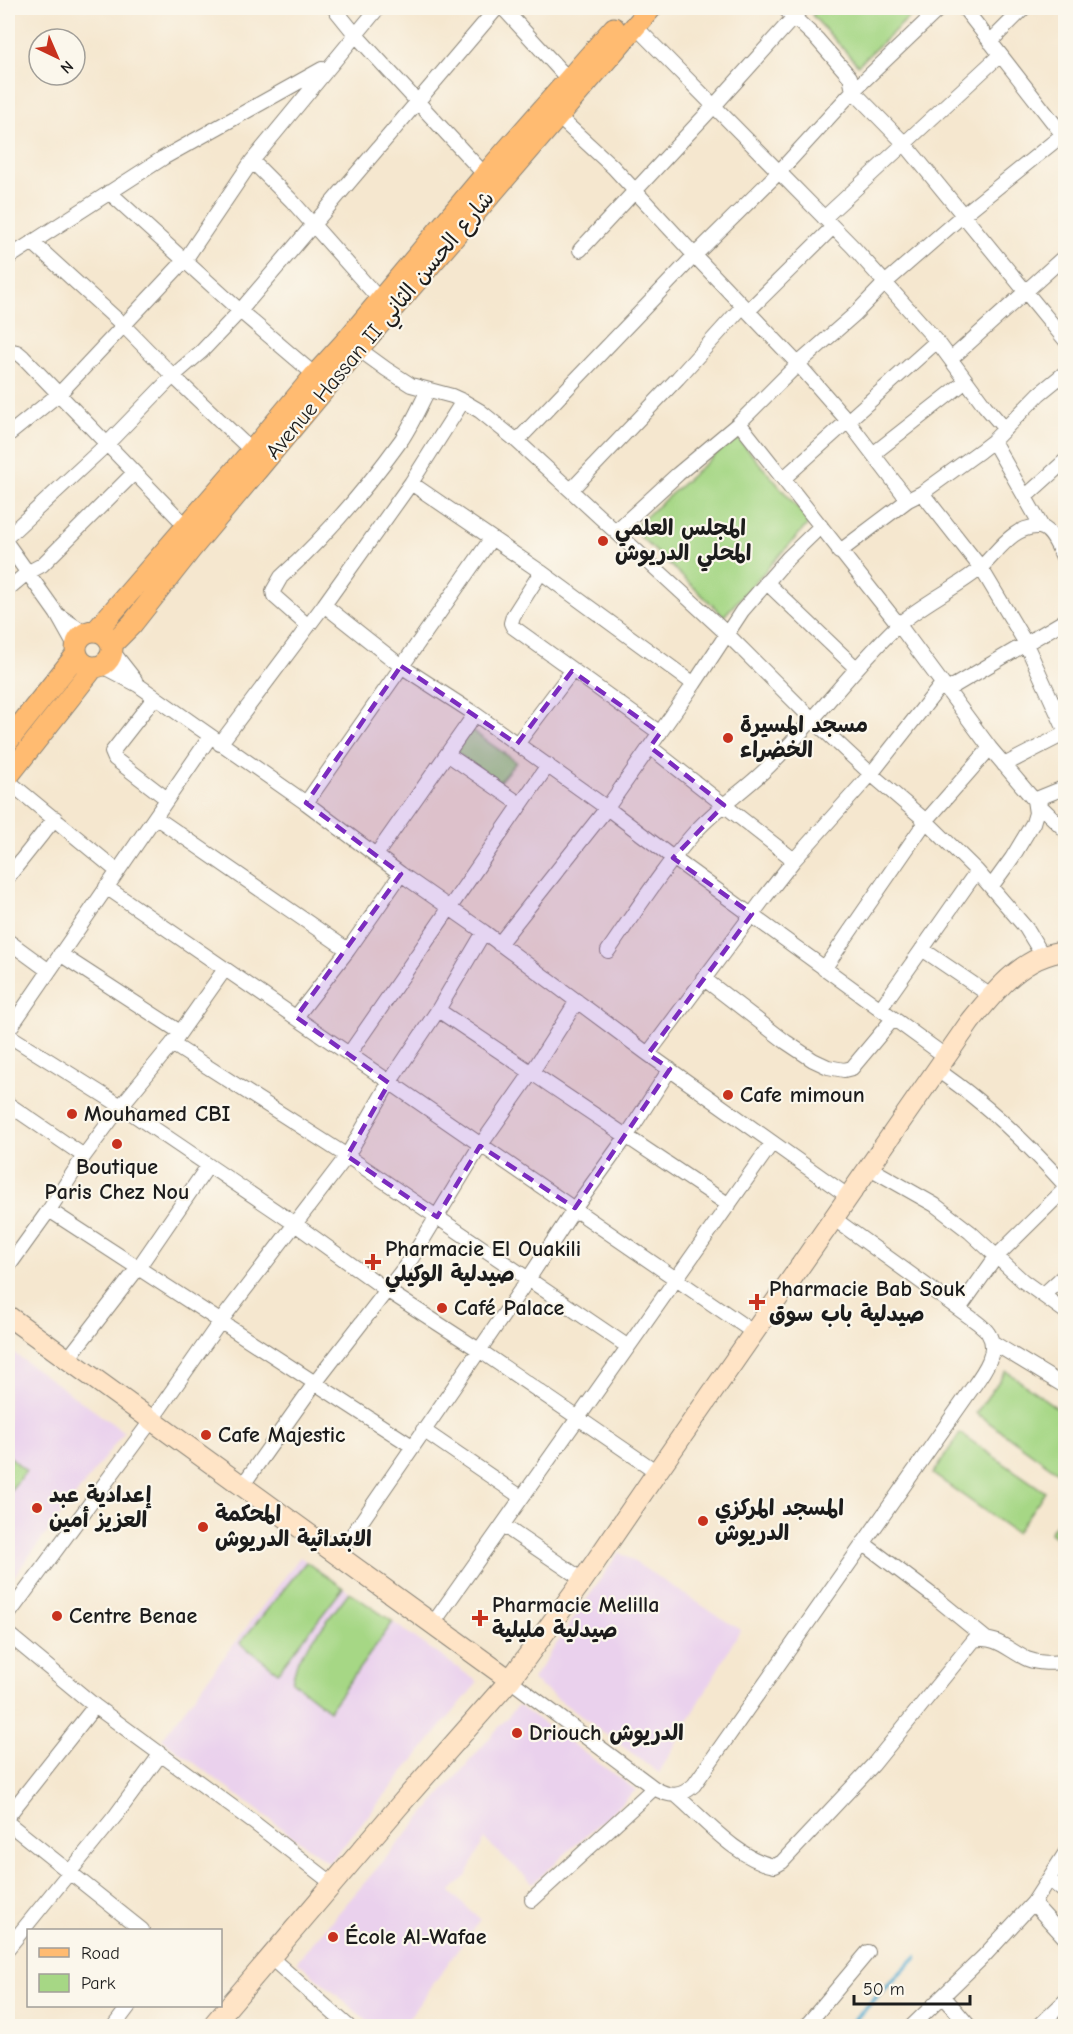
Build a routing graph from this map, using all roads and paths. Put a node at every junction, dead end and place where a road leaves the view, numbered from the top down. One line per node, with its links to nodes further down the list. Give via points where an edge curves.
1 (334, 8): 11 (street)
2 (378, 8): 11 (street)
3 (496, 8): 17 (street)
4 (503, 8): 15 (street)
5 (651, 8): 10 (main road, Avenue Hassan II شارع الحسن الثاني)
6 (940, 8): 16 (street)
7 (964, 8): 12 (street)
8 (1024, 8): 12 (street)
9 (793, 11): 16 (street, via 850,77); 18 (street)
10 (633, 17): 15 (main road, Avenue Hassan II شارع الحسن الثاني); 18 (street); 19 (main road, Avenue Hassan II شارع الحسن الثاني)
11 (355, 34): 14 (street); 17 (street)
12 (990, 42): 13 (street)
13 (1000, 55): 20 (street); 21 (street)
14 (329, 66): 22 (street); 26 (street, via 172,152)
15 (568, 80): 19 (main road, Avenue Hassan II شارع الحسن الثاني)
16 (853, 91): 21 (street); 23 (street)
17 (417, 103): 24 (street); 29 (street)
18 (714, 106): 23 (street); 25 (street)
19 (551, 111): 24 (main road, Avenue Hassan II شارع الحسن الثاني); 25 (street); 44 (main road, Avenue Hassan II شارع الحسن الثاني)
20 (1064, 136): 27 (street)
21 (905, 144): 27 (street); 28 (street)
22 (252, 161): 29 (street); 35 (street)
23 (779, 172): 28 (street); 32 (street)
24 (485, 176): 38 (main road, Avenue Hassan II شارع الحسن الثاني)
25 (636, 191): 31 (street); 32 (street)
26 (109, 192): 30 (street); 35 (street)
27 (963, 215): 36 (street); 37 (street)
28 (829, 223): 36 (street); 39 (street)
29 (313, 224): 38 (street); 40 (street)
30 (32, 242): 34 (street); 41 (street)
31 (580, 250)
32 (695, 255): 39 (street); 59 (street)
33 (1065, 255): 37 (street)
34 (8, 258)
35 (185, 260): 40 (street); 41 (street)
36 (885, 283): 42 (street); 47 (street)
37 (1026, 291): 43 (street); 46 (street)
38 (380, 300): 44 (main road, Avenue Hassan II شارع الحسن الثاني)
39 (745, 308): 47 (street); 68 (street)
40 (240, 311): 49 (street); 50 (street)
41 (123, 325): 50 (street); 53 (street)
42 (937, 340): 46 (street); 55 (street)
43 (1065, 340)
44 (353, 344): 49 (main road, Avenue Hassan II شارع الحسن الثاني); 52 (street, via 411,385); 92 (main road, Avenue Hassan II شارع الحسن الثاني, via 132,624)
45 (8, 349): 53 (street, via 23,357)
46 (951, 359): 51 (street)
47 (798, 364): 55 (street); 56 (street)
48 (1065, 372): 57 (street)
49 (315, 375): 62 (main road, Avenue Hassan II شارع الحسن الثاني)
50 (173, 376): 61 (street); 62 (street)
51 (966, 381): 57 (street); 63 (street)
52 (428, 390): 54 (street); 89 (street, via 403,437 273,591)
53 (60, 393): 58 (street); 61 (street)
54 (463, 401): 59 (street); 67 (street)
55 (847, 420): 63 (street); 66 (street)
56 (739, 423): 66 (street); 75 (street)
57 (1005, 429): 60 (street)
58 (8, 435)
59 (517, 441): 68 (street)
60 (993, 441): 69 (street); 70 (street)
61 (107, 444): 65 (street); 76 (street)
62 (252, 451): 73 (main road, Avenue Hassan II شارع الحسن الثاني)
63 (873, 454): 71 (street)
64 (1065, 460): 70 (street)
65 (134, 473): 73 (street); 83 (street, via 42,565)
66 (783, 478): 72 (street)
67 (411, 483): 77 (street); 86 (street)
68 (571, 490): 75 (street)
69 (922, 493): 71 (street); 81 (street)
70 (1025, 496): 74 (street)
71 (908, 500): 79 (street)
72 (820, 526): 79 (street); 84 (street)
73 (187, 527): 92 (main road, Avenue Hassan II شارع الحسن الثاني)
74 (1042, 527): 80 (street); 81 (street, via 1028,529 1004,542)
75 (616, 531): 90 (street)
76 (8, 536)
77 (491, 539): 82 (street); 93 (street)
78 (8, 545): 83 (street)
79 (839, 552): 88 (street)
80 (1063, 552)
81 (981, 568): 88 (street); 91 (street)
82 (541, 572): 95 (street, via 511,623); 96 (street)
83 (27, 573): 85 (street); 92 (street, via 57,614)
84 (766, 582): 90 (street); 94 (street)
85 (8, 589)
86 (324, 605): 89 (street); 93 (street)
87 (1065, 620): 91 (street)
88 (898, 625): 94 (street); 97 (street)
89 (308, 626): 104 (street)
90 (726, 633): 96 (street); 100 (street)
91 (1025, 642): 97 (street); 102 (street)
92 (94, 649): 98 (street); 103 (main road, Avenue Hassan II شارع الحسن الثاني); 112 (main road, Avenue Hassan II شارع الحسن الثاني)
93 (401, 666): 99 (street); 117 (street)
94 (856, 668): 100 (street)
95 (572, 671): 101 (street); 105 (street)
96 (694, 684): 101 (street)
97 (944, 687): 107 (street); 111 (street)
98 (154, 697): 104 (street); 115 (street, via 112,752 115,759)
99 (475, 714): 105 (street); 108 (street)
100 (813, 720): 111 (street); 119 (street, via 765,770)
101 (660, 733): 106 (street)
102 (1065, 733): 110 (street)
103 (8, 741)
104 (215, 741): 115 (street); 117 (street)
105 (517, 744): 109 (street)
106 (650, 747): 119 (street); 120 (street)
107 (990, 748): 110 (street); 123 (street)
108 (447, 753): 118 (street); 125 (street)
109 (548, 765): 118 (street); 120 (street)
110 (1004, 765): 116 (street)
111 (871, 774): 123 (street); 127 (street)
112 (8, 776)
113 (8, 781): 122 (street)
114 (1065, 787): 116 (street)
115 (167, 799): 121 (street)
116 (1034, 800): 124 (street); 132 (street, via 1033,823)
117 (306, 803): 125 (street)
118 (520, 804): 134 (street)
119 (724, 805): 126 (street); 127 (street)
120 (607, 808): 126 (street); 138 (street)
121 (155, 817): 128 (street); 140 (street)
122 (55, 818): 128 (street); 131 (street)
123 (926, 821): 129 (street); 146 (street)
124 (1065, 831)
125 (376, 855): 130 (street)
126 (673, 858): 135 (street); 141 (street)
127 (794, 860): 135 (street)
128 (116, 870): 133 (street)
129 (977, 871): 132 (street); 139 (street)
130 (401, 874): 134 (street); 140 (street)
131 (8, 877)
132 (991, 886): 144 (street, via 1026,928)
133 (106, 887): 143 (street); 145 (street)
134 (449, 908): 136 (street); 157 (street)
135 (752, 915): 146 (street); 148 (street)
136 (484, 932): 138 (street); 151 (street)
137 (8, 941): 147 (street)
138 (499, 944): 150 (street)
139 (922, 949): 149 (street); 152 (street)
140 (348, 950): 153 (street)
141 (608, 951)
142 (1065, 951): 144 (street)
143 (60, 954): 147 (street); 156 (street)
144 (1043, 956): 149 (street, via 1013,974)
145 (225, 969): 153 (street); 156 (street)
146 (824, 969): 152 (street)
147 (49, 971): 155 (street)
148 (703, 978): 154 (street, via 786,1042 828,1067 852,1068); 158 (street)
149 (991, 996): 159 (street)
150 (577, 1001): 158 (street); 161 (street)
151 (438, 1010): 161 (street); 162 (street)
152 (880, 1010): 154 (street)
153 (296, 1017): 157 (street)
154 (893, 1019): 159 (street)
155 (8, 1033): 163 (street)
156 (176, 1038): 163 (street); 169 (street)
157 (349, 1054): 162 (street)
158 (648, 1054): 160 (street)
159 (941, 1063): 171 (street); 172 (street)
160 (670, 1070): 165 (street); 166 (street)
161 (532, 1072): 165 (street); 167 (street)
162 (389, 1083): 167 (street); 169 (street)
163 (121, 1106): 168 (street); 170 (street)
164 (9, 1109): 168 (street)
165 (626, 1137): 174 (street); 175 (street)
166 (772, 1143): 173 (street); 174 (street)
167 (480, 1146): 175 (street); 177 (street)
168 (84, 1156): 176 (street)
169 (347, 1156): 177 (street); 179 (street)
170 (208, 1166): 179 (street); 182 (street)
171 (868, 1167): 173 (street); 180 (street, via 935,1206)
172 (1065, 1187): 180 (street)
173 (849, 1197): 178 (street)
174 (729, 1205): 184 (street)
175 (575, 1208): 184 (street); 185 (street)
176 (49, 1210): 181 (street); 182 (street)
177 (436, 1217): 185 (street); 186 (street)
178 (833, 1218): 188 (street); 192 (street)
179 (295, 1224): 186 (street); 191 (street)
180 (996, 1257): 187 (street); 188 (street)
181 (8, 1266)
182 (138, 1268): 191 (street); 196 (street)
183 (1065, 1274): 187 (street)
184 (676, 1277): 192 (street); 194 (street)
185 (529, 1278): 194 (street); 195 (street)
186 (388, 1291): 195 (street); 197 (street)
187 (1042, 1295): 189 (street)
188 (959, 1309): 193 (street, via 988,1333)
189 (1065, 1312)
190 (8, 1316): 196 (street)
191 (220, 1322): 197 (street); 200 (street)
192 (753, 1332): 203 (street)
193 (992, 1342): 198 (street); 207 (street, via 992,1355 983,1371)
194 (627, 1346): 199 (street)
195 (479, 1350): 199 (street); 201 (street)
196 (67, 1360): 200 (street)
197 (315, 1383): 202 (street); 204 (street)
198 (1065, 1388)
199 (578, 1419): 203 (street); 205 (street)
200 (151, 1421): 204 (street); 210 (street)
201 (423, 1430): 202 (street); 205 (street)
202 (412, 1446): 208 (street)
203 (657, 1472): 209 (street)
204 (242, 1486): 208 (street)
205 (521, 1497): 206 (street)
206 (504, 1526): 209 (street); 211 (street)
207 (862, 1543): 213 (street); 219 (street, via 694,1785)
208 (339, 1554): 211 (street)
209 (584, 1580): 215 (street)
210 (8, 1615)
211 (432, 1625): 215 (street)
212 (8, 1634): 216 (street)
213 (985, 1638): 214 (street, via 1040,1663); 219 (street, via 974,1640 967,1647 873,1765 775,1866 752,1859)
214 (1065, 1662)
215 (510, 1680): 218 (street); 225 (street)
216 (95, 1706): 217 (street); 220 (street)
217 (160, 1755): 223 (street); 225 (street)
218 (654, 1788): 219 (street); 227 (street)
219 (677, 1796)
220 (8, 1816)
221 (8, 1824): 223 (street)
222 (1065, 1852): 224 (street)
223 (69, 1872): 229 (street); 231 (street)
224 (1049, 1879): 226 (street); 228 (street)
225 (333, 1884): 233 (street)
226 (1065, 1893)
227 (532, 1900)
228 (1033, 1903): 230 (street); 234 (street)
229 (141, 1929)
230 (1065, 1939)
231 (10, 1940)
232 (868, 1952): 241 (street)
233 (271, 1958): 235 (street); 240 (street)
234 (944, 1996): 242 (street); 243 (street)
235 (226, 2000): 239 (street)
236 (1065, 2000): 244 (street)
237 (128, 2007): 238 (street)
238 (114, 2026)
239 (212, 2026)
240 (348, 2026)
241 (806, 2026)
242 (912, 2026)
243 (969, 2026)
244 (1039, 2026)

